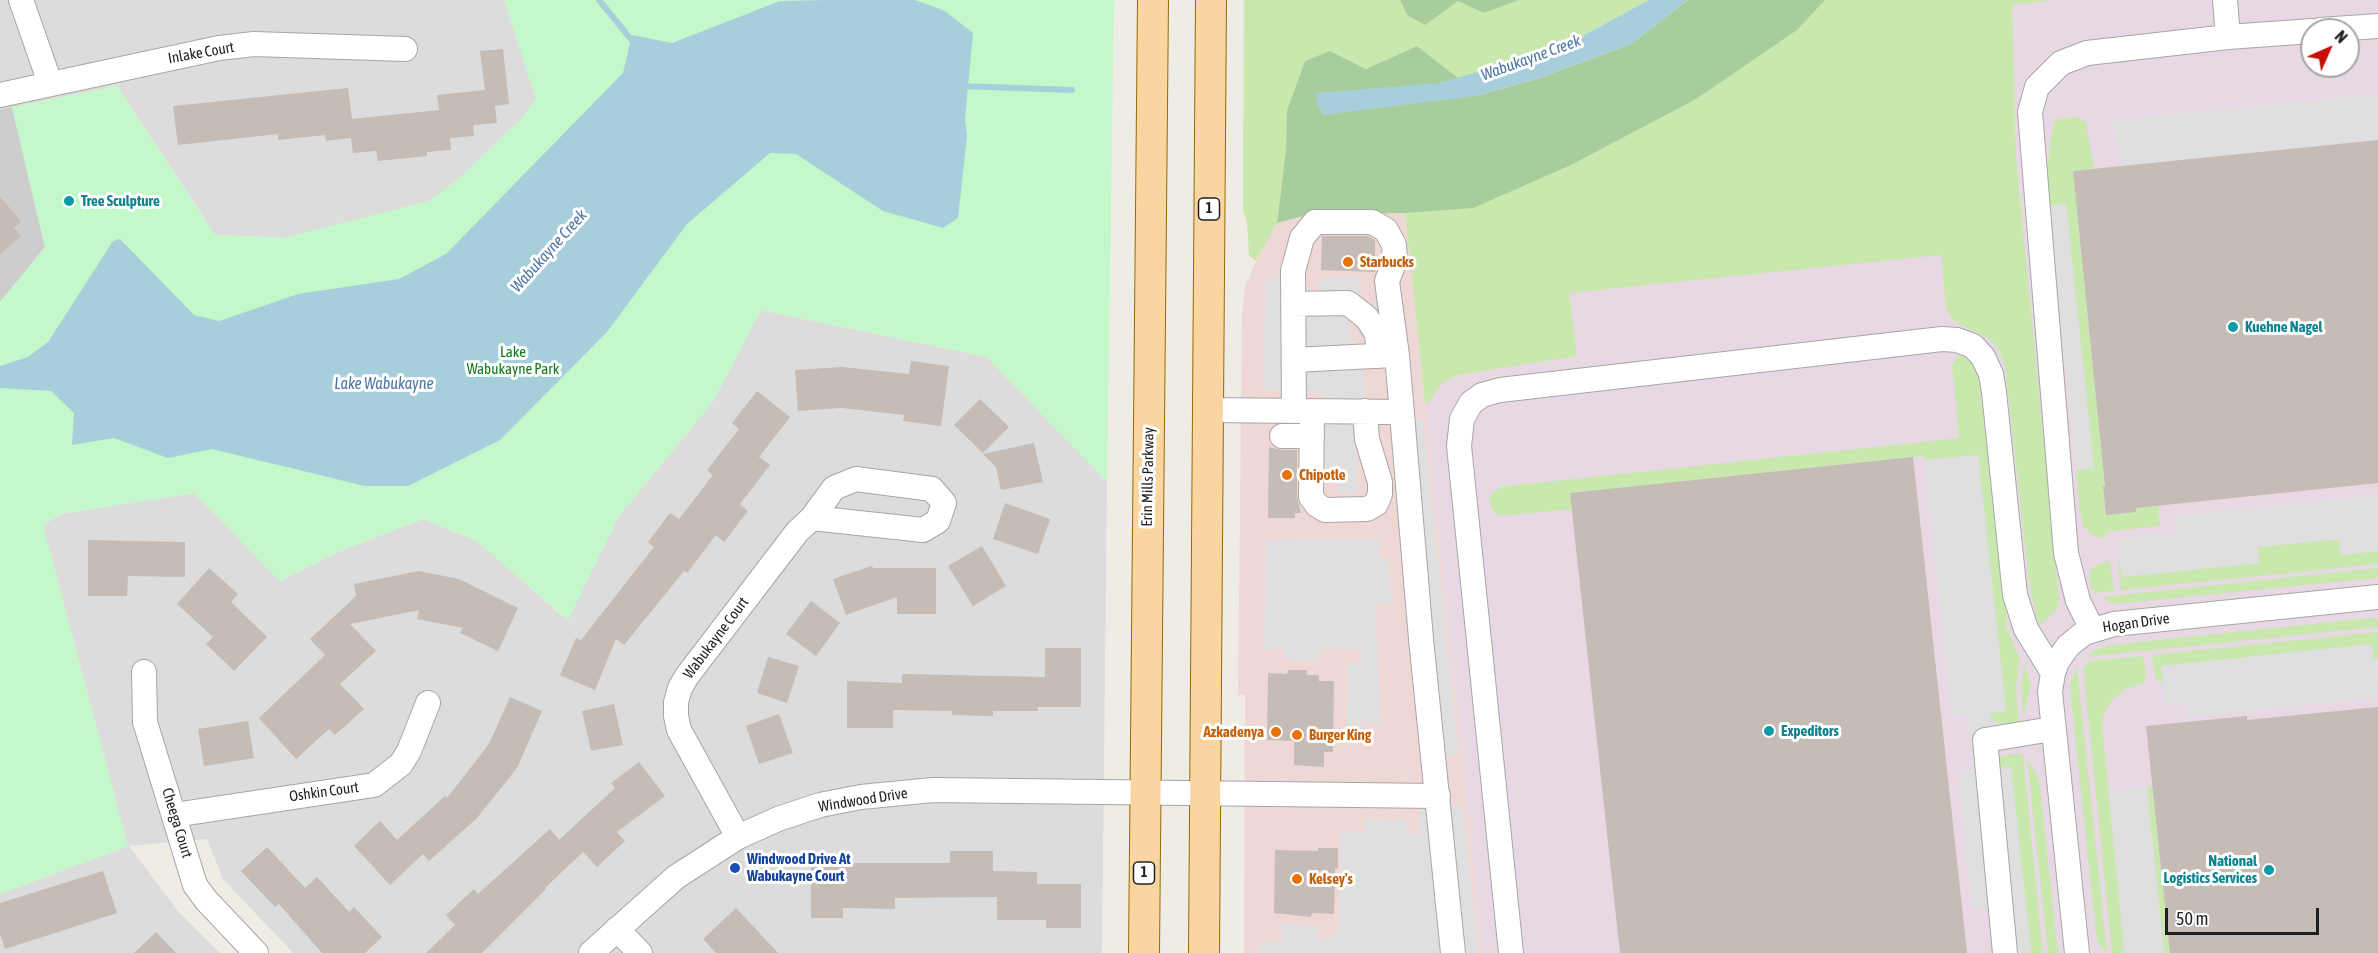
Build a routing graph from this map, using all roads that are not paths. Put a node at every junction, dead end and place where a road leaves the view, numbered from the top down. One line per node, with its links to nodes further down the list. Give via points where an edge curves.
1 (21, 0): 10 (street)
2 (1153, 0): 29 (main road, Erin Mills Parkway / 1)
3 (1211, 0): 17 (main road, 1)
4 (2224, 0): 8 (street)
5 (2378, 26): 6 (street)
6 (2360, 27)
7 (2300, 32): 8 (street)
8 (2228, 37): 24 (street, via 2086,53 2061,63 2037,87 2030,112 2066,553 2078,601)
9 (405, 49): 10 (street, Inlake Court, via 254,44)
10 (50, 82): 11 (street, Inlake Court)
11 (0, 95)
12 (1395, 260): 13 (street, via 1394,245 1386,230 1372,222 1315,222 1302,238 1293,271); 14 (street, via 1387,281); 16 (street, via 1404,281 1413,380)
13 (1293, 304): 14 (street, via 1348,303 1367,318); 15 (street)
14 (1388, 356): 15 (street); 16 (street)
15 (1294, 360): 18 (street)
16 (1401, 408): 19 (street); 31 (street)
17 (1208, 410): 18 (street); 30 (main road, 1)
18 (1303, 411): 19 (street); 21 (street)
19 (1365, 411): 21 (street, via 1367,439 1380,482 1376,504 1367,509 1325,510 1317,505 1311,497)
20 (1282, 436): 21 (street)
21 (1312, 436)
22 (812, 518): 22 (street, Wabukayne Court, via 923,530 938,521 944,503 932,489 856,479 834,488); 33 (street, Wabukayne Court, via 797,532 687,676 676,702 679,730)
23 (2378, 597): 24 (street, Hogan Drive)
24 (2092, 629): 26 (street, Hogan Drive, via 2068,646)
25 (144, 672): 32 (street, Cheega Court, via 145,722)
26 (2053, 673): 28 (street, Hogan Drive); 41 (street, via 2026,629 2015,595 1991,374 1973,346 1942,339 1482,395 1471,403 1462,419 1459,446)
27 (428, 703): 32 (street, Oshkin Court, via 409,751 400,764 374,785)
28 (2052, 729): 42 (street, via 1985,740); 43 (street, Hogan Drive)
29 (1145, 792): 30 (street, Windwood Drive); 33 (street, Windwood Drive, via 933,790 861,797 820,805); 38 (main road, Erin Mills Parkway / 1)
30 (1205, 793): 31 (street, Windwood Drive); 39 (main road, 1)
31 (1438, 796): 40 (street)
32 (174, 815): 35 (street, Cheega Court, via 195,885)
33 (738, 837): 34 (street, Windwood Drive, via 676,877)
34 (617, 929): 36 (street, Windwood Drive); 37 (street)
35 (256, 953)
36 (591, 953)
37 (640, 953)
38 (1144, 953)
39 (1204, 953)
40 (1454, 953)
41 (1511, 953)
42 (2005, 953)
43 (2078, 953)

